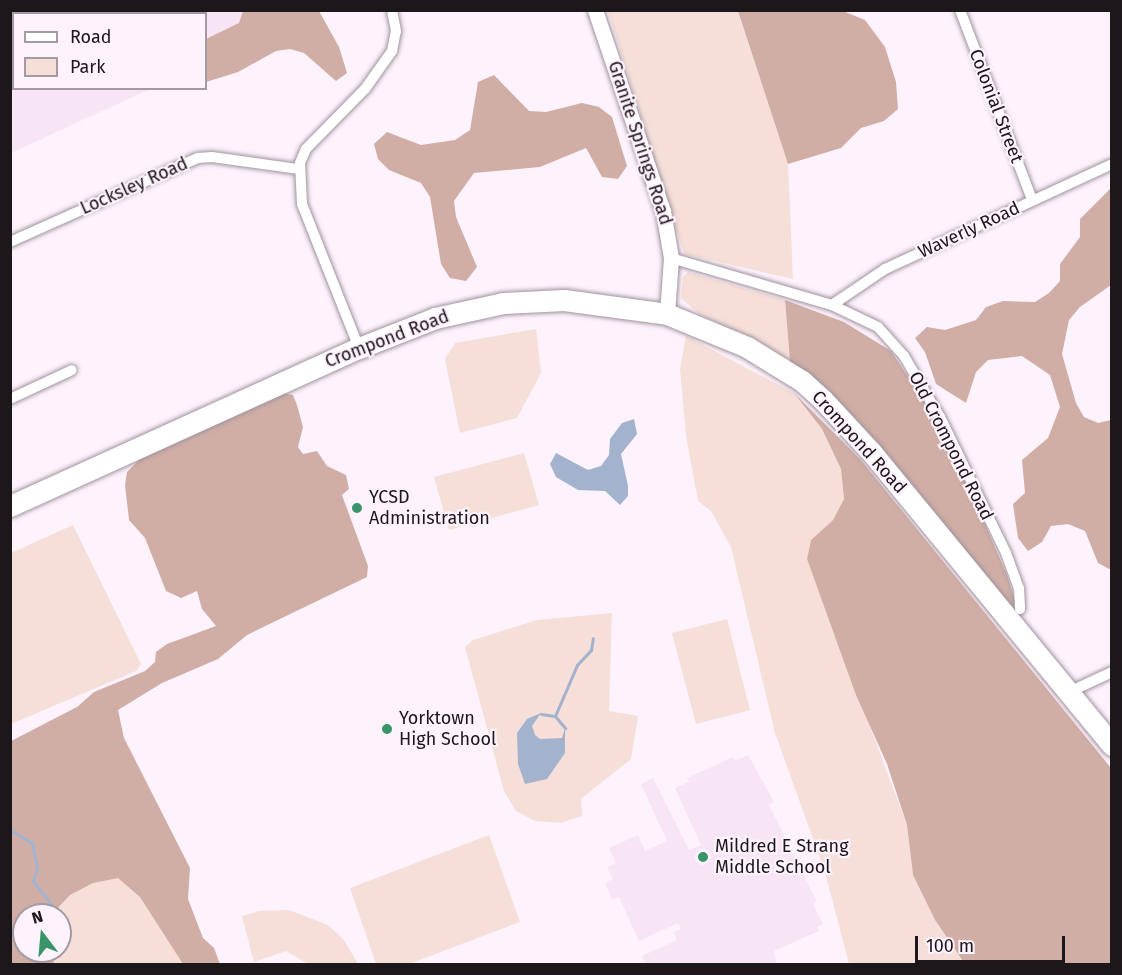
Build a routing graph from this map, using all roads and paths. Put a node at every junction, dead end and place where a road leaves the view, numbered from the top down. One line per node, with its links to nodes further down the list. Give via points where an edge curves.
1 (392, 10): 5 (street, via 396,31 392,51 365,89 306,149)
2 (595, 10): 8 (street, Granite Springs Road, via 663,211)
3 (960, 10): 6 (street, Colonial Street)
4 (1112, 164): 6 (street, Waverly Road)
5 (299, 169): 7 (street, Locksley Road, via 198,158); 11 (street, via 302,204)
6 (1032, 200): 9 (street, Waverly Road, via 885,269)
7 (10, 242)
8 (671, 258): 9 (street, Old Crompond Road); 10 (street, Granite Springs Road)
9 (832, 305): 15 (street, Old Crompond Road, via 878,327 919,380 1006,553 1019,588)
10 (666, 314): 11 (highway, Crompond Road, via 593,302 503,303 435,318); 17 (highway, Crompond Road, via 747,347 824,400 873,453)
11 (359, 348): 14 (highway, Crompond Road)
12 (72, 370): 13 (street)
13 (10, 399)
14 (10, 506)
15 (1020, 609)
16 (1112, 672): 17 (street)
17 (1069, 692): 18 (highway, Crompond Road)
18 (1112, 745)

